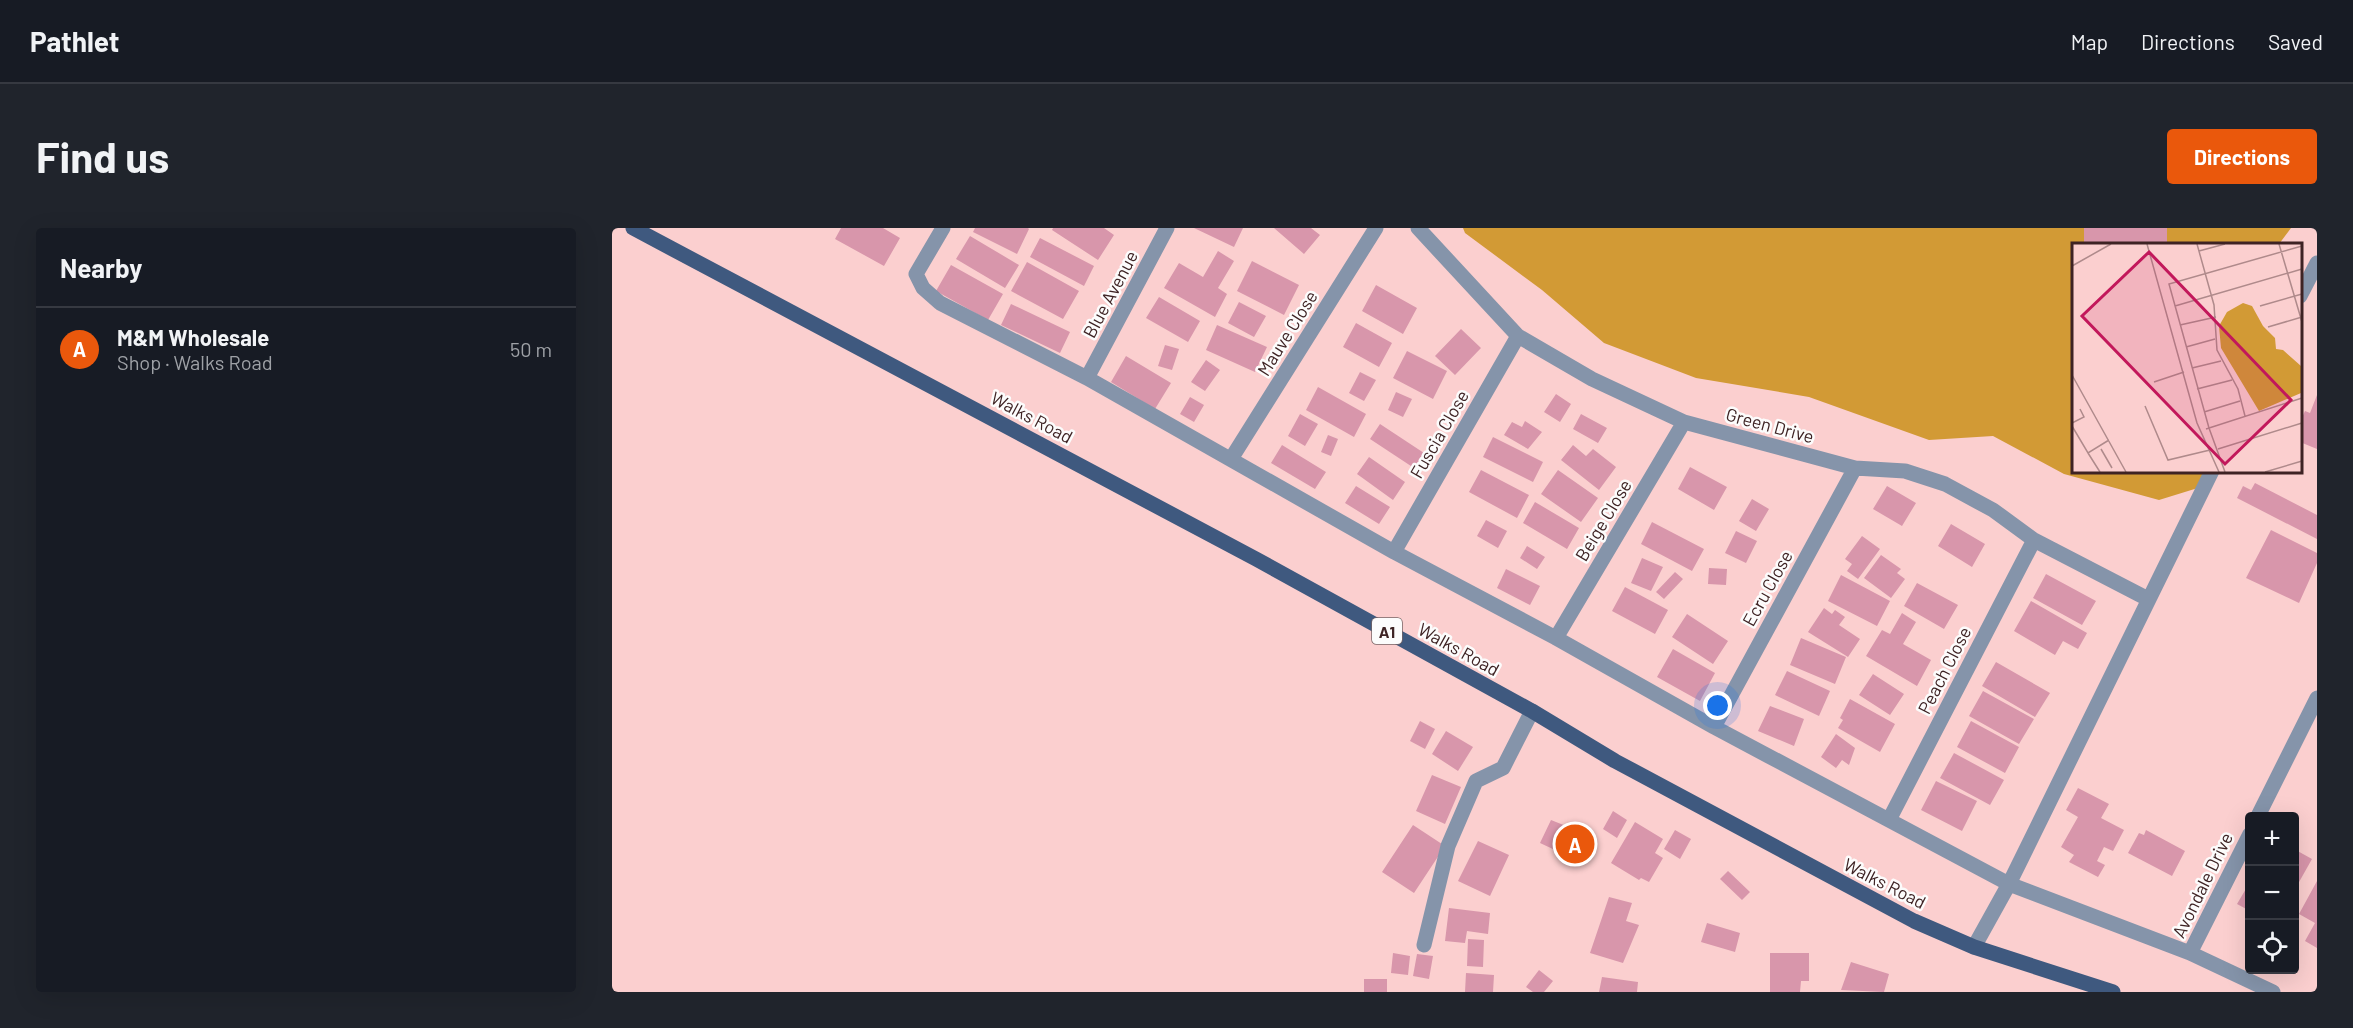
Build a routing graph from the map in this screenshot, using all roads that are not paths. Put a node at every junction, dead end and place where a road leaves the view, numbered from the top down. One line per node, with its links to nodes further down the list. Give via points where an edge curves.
1 (633, 228): 7 (main road, Walks Road / A1)
2 (652, 228): 7 (main road, Walks Road / A1)
3 (943, 228): 11 (street, via 916,274 923,288 939,303)
4 (1167, 228): 11 (street, Blue Avenue)
5 (1376, 228): 13 (street, Mauve Close)
6 (1418, 228): 10 (street, Green Drive)
7 (671, 247): 21 (main road, Walks Road / A1)
8 (2317, 263): 9 (street)
9 (2302, 294)
10 (1518, 336): 12 (street, Green Drive, via 1592,379); 17 (street, Fuscia Close)
11 (1087, 378): 13 (street)
12 (1684, 422): 14 (street, Green Drive); 19 (street, Beige Close)
13 (1231, 459): 17 (street)
14 (1855, 468): 16 (street, Green Drive, via 1905,471 1945,484 1993,510); 22 (street, Ecru Close)
15 (2212, 472): 18 (street)
16 (2034, 540): 18 (street, Green Drive); 24 (street, Peach Close)
17 (1394, 552): 19 (street)
18 (2148, 599): 26 (street)
19 (1556, 638): 22 (street)
20 (2317, 698): 23 (street)
21 (1532, 711): 27 (street, via 1503,768 1476,782 1448,846); 28 (main road, Walks Road / A1, via 1776,849 1914,921)
22 (1714, 728): 24 (street)
23 (2260, 812)
24 (1890, 818): 26 (street)
25 (2245, 844): 29 (street, Avondale Drive)
26 (2009, 884): 28 (street); 29 (street)
27 (1424, 945)
28 (1974, 947): 30 (main road, Walks Road / A1)
29 (2190, 953): 31 (street)
30 (2113, 992)
31 (2273, 992)

